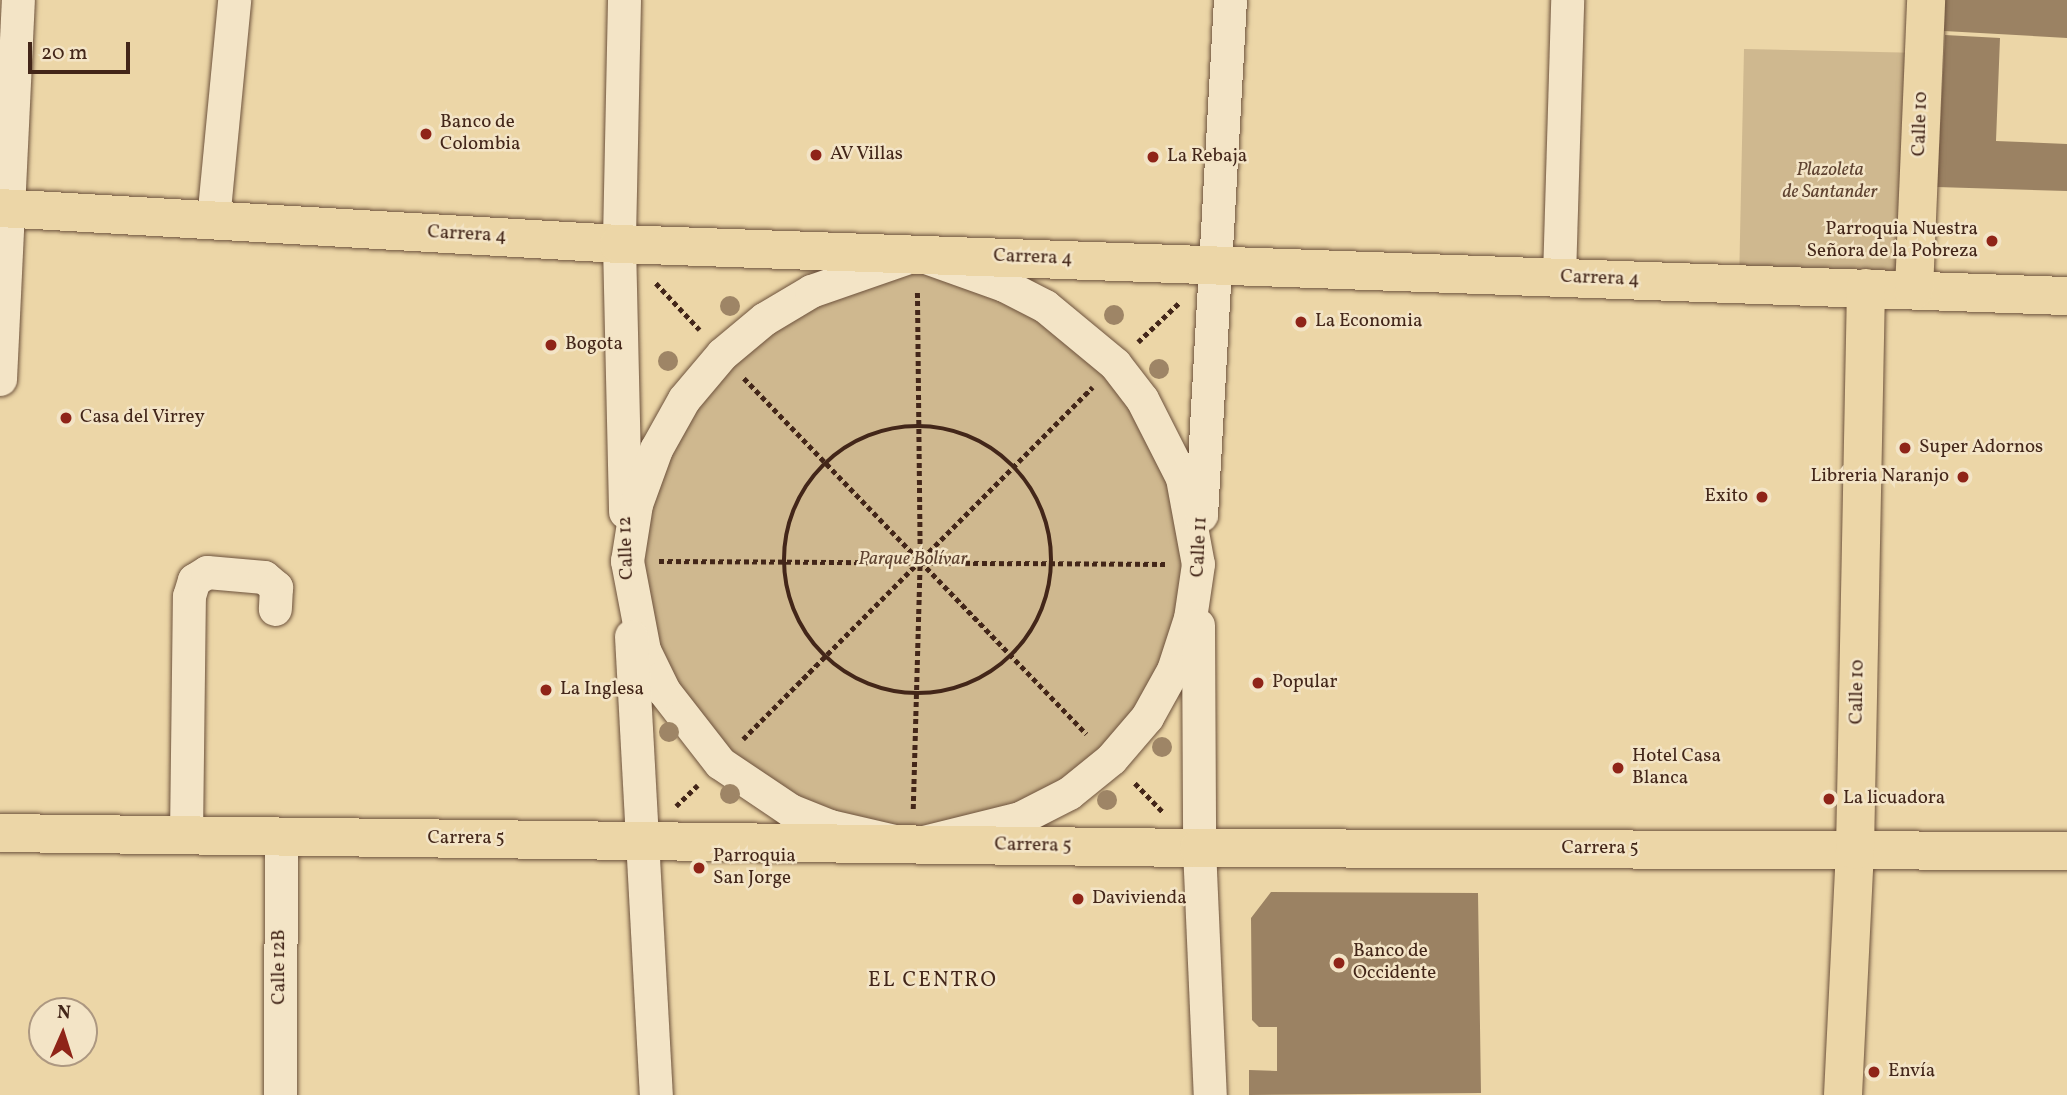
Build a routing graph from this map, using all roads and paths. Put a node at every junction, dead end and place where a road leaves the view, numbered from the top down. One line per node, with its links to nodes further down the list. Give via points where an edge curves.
1 (18, 0): 7 (street)
2 (234, 0): 8 (street)
3 (624, 0): 9 (street, Calle 12)
4 (1230, 0): 11 (street, Calle 11)
5 (1567, 0): 12 (street)
6 (1926, 0): 14 (main road, Calle 10)
7 (5, 209): 8 (main road, Carrera 4); 18 (street)
8 (213, 220): 9 (main road, Carrera 4)
9 (620, 244): 10 (main road, Carrera 4); 16 (path); 22 (street, Calle 12)
10 (917, 254): 11 (main road, Carrera 4); 16 (street, via 811,291 764,319); 17 (street, via 1004,285 1045,306); 19 (path)
11 (1218, 265): 12 (main road, Carrera 4); 17 (path); 26 (street, Calle 11)
12 (1559, 277): 13 (main road, Carrera 4)
13 (1866, 288): 14 (main road, Carrera 4); 39 (main road, Calle 10)
14 (1914, 290): 15 (main road, Carrera 4)
15 (2067, 296)
16 (722, 354): 20 (path); 22 (street, via 684,399 656,449 636,504)
17 (1115, 364): 21 (path); 26 (street, via 1142,399 1182,478)
18 (0, 379)
19 (918, 425): 20 (path, via 868,435); 21 (path, via 970,436); 24 (path)
20 (825, 462): 23 (path, via 793,507); 24 (path)
21 (1015, 465): 24 (path); 25 (path, via 1044,510)
22 (626, 561): 23 (path); 32 (street, via 633,606 659,681 689,729); 36 (street, Calle 12)
23 (782, 561): 24 (path); 29 (path, via 793,613)
24 (920, 561): 25 (path); 28 (path); 29 (path); 30 (path)
25 (1054, 562): 26 (path); 28 (path, via 1042,613)
26 (1198, 564): 31 (street, via 1190,618 1173,670 1147,717); 38 (street, Calle 11)
27 (275, 609): 34 (street, via 276,587 264,577 207,572 194,580 189,596)
28 (1013, 657): 30 (path, via 969,685); 31 (path)
29 (824, 658): 30 (path, via 867,685); 32 (path)
30 (917, 695): 37 (path)
31 (1111, 759): 37 (street, via 1069,793 1020,818); 38 (path)
32 (720, 762): 36 (path); 37 (street, via 790,810 830,826)
33 (0, 833): 34 (main road, Carrera 5)
34 (186, 835): 35 (main road, Carrera 5)
35 (281, 839): 36 (main road, Carrera 5); 41 (street, Calle 12B)
36 (642, 839): 37 (main road, Carrera 5); 42 (street, Calle 12)
37 (912, 845): 38 (main road, Carrera 5)
38 (1199, 848): 39 (main road, Carrera 5); 43 (street, Calle 11)
39 (1855, 850): 40 (main road, Carrera 5); 44 (main road, Calle 10)
40 (2067, 851)
41 (280, 1095)
42 (656, 1095)
43 (1210, 1095)
44 (1843, 1095)

